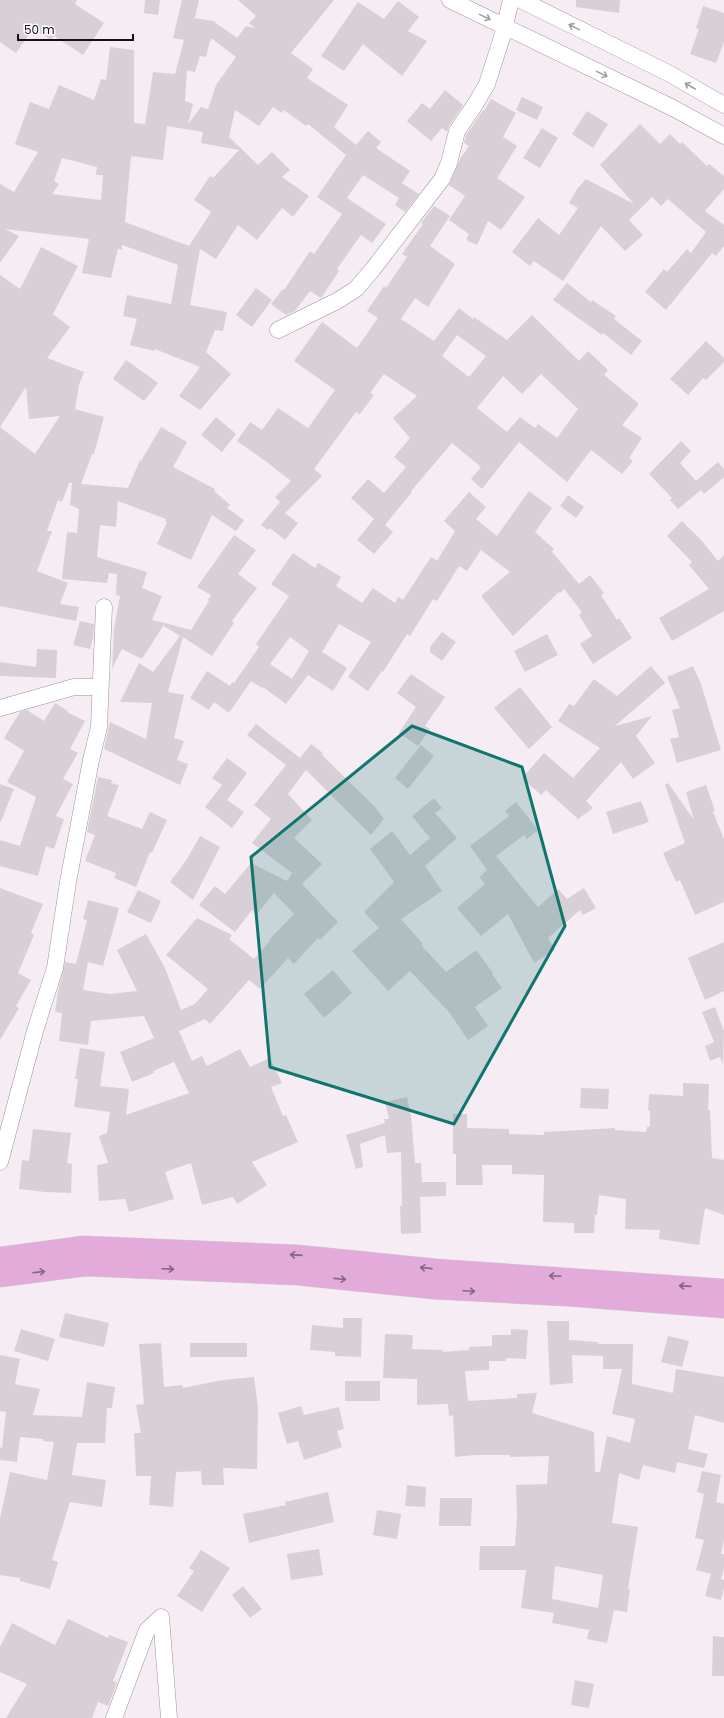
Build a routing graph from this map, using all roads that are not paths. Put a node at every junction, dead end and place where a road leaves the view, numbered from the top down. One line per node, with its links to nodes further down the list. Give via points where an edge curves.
1 (450, 0): 4 (street, one-way to 4)
2 (510, 0): 4 (street)
3 (521, 0): 5 (street, one-way to 3, via 670,74)
4 (505, 27): 6 (street, one-way to 6, via 673,108); 7 (street, via 487,84 457,132 442,179 417,213 356,289)
5 (724, 105)
6 (724, 136)
7 (278, 330)
8 (104, 607): 9 (street)
9 (100, 688): 10 (street, via 74,687); 11 (street, via 97,738 68,882 55,968)
10 (0, 708)
11 (0, 1162)
12 (0, 1257): 14 (main road, one-way to 12, via 436,1269 298,1255 84,1246)
13 (0, 1277): 15 (main road, one-way to 15, via 85,1266 289,1274 434,1289)
14 (724, 1289)
15 (724, 1308)
16 (114, 1718): 17 (street, via 147,1630 160,1616)
17 (169, 1718)

